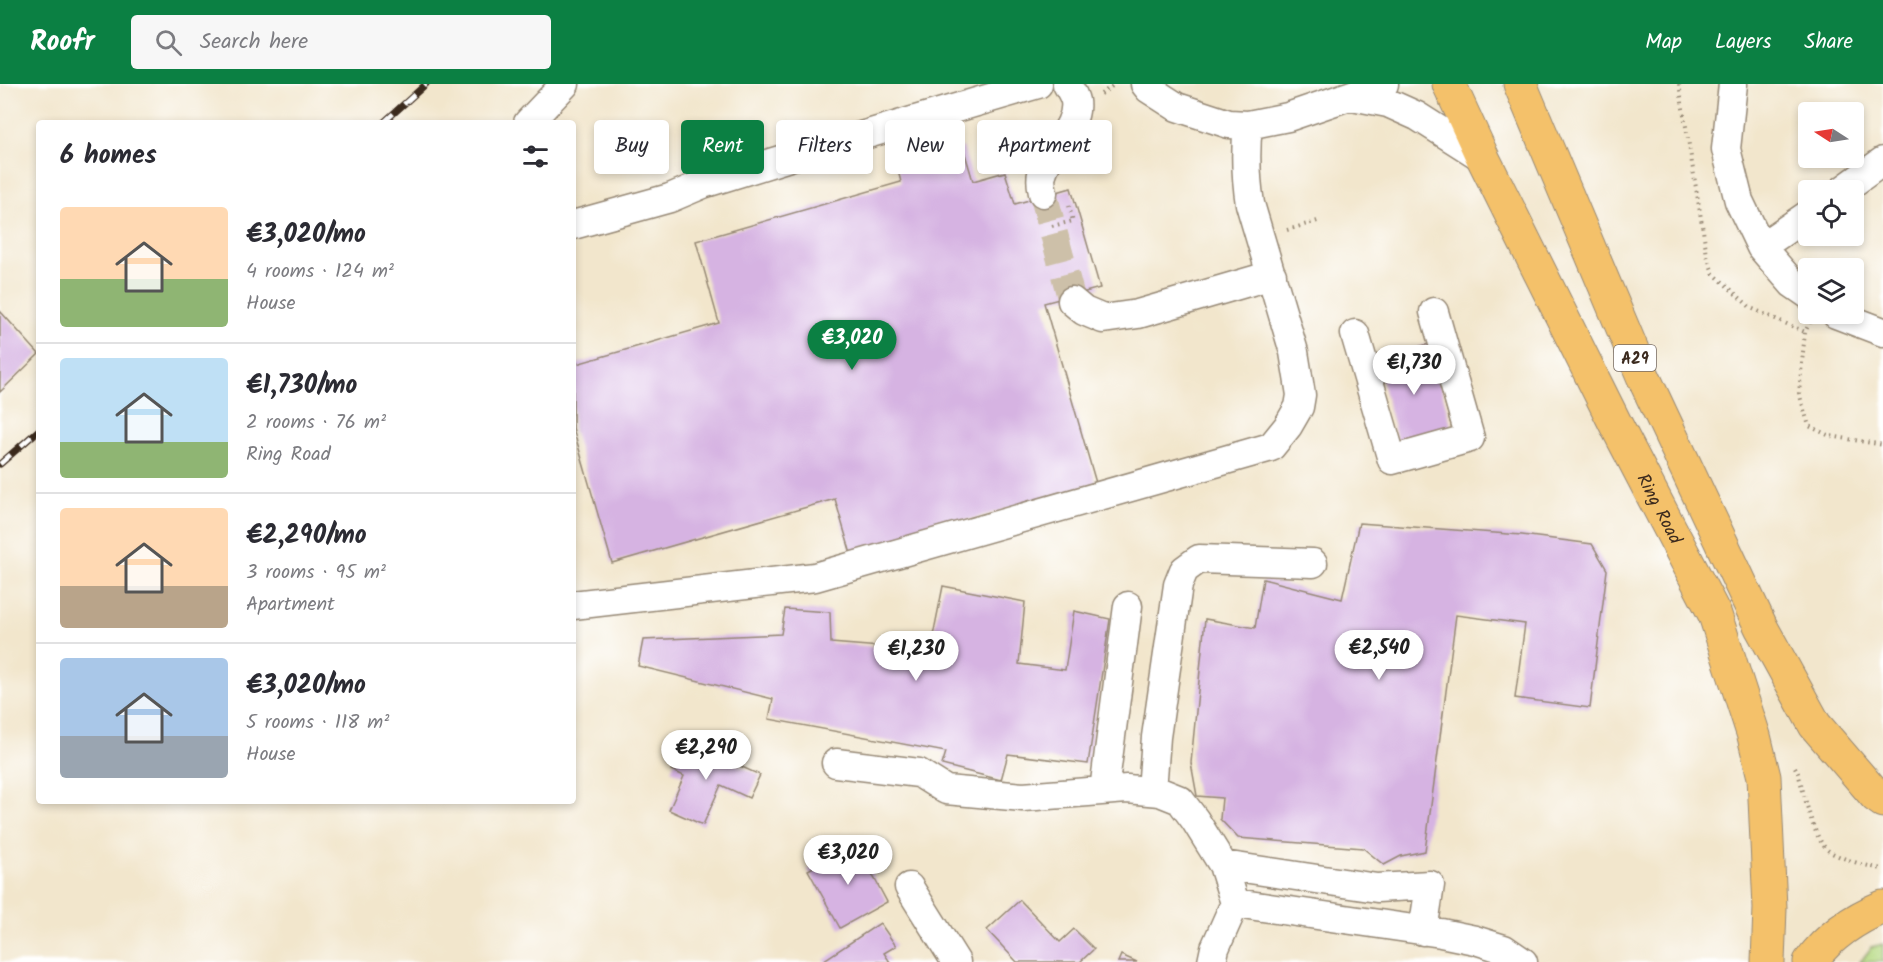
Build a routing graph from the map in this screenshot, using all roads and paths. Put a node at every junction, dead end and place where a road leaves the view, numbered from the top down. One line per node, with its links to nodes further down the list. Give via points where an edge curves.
1 (565, 84): 10 (street)
2 (1038, 84): 18 (street)
3 (1067, 84): 15 (street, via 1075,100 1075,114 1046,161 1041,176)
4 (1145, 84): 11 (street, via 1177,107 1229,124)
5 (1384, 84): 9 (street)
6 (1449, 84): 12 (main road, Ring Road / A29)
7 (1520, 84): 37 (main road, A29, via 1643,376 1761,627 1815,725)
8 (1733, 84): 20 (street, via 1726,149 1739,201)
9 (1356, 90): 11 (street, via 1288,117); 12 (street, via 1418,116)
10 (531, 120)
11 (1248, 125): 19 (street, via 1246,181)
12 (1483, 159): 47 (main road, Ring Road / A29, via 1715,615 1764,777 1770,908)
13 (1883, 161): 14 (street)
14 (1864, 182)
15 (1042, 193)
16 (1321, 220): 19 (path)
17 (1798, 222): 20 (street)
18 (576, 224)
19 (1261, 238): 21 (street)
20 (1761, 247): 22 (street)
21 (1272, 275): 23 (street, via 1138,314 1104,320); 31 (street, via 1294,352 1301,395 1299,407 1271,447 815,577)
22 (1798, 287)
23 (1072, 301)
24 (1434, 312): 28 (street, via 1470,438 1392,460)
25 (1809, 324): 29 (path, via 1799,393 1809,426 1830,436)
26 (1862, 324): 27 (street)
27 (1883, 332)
28 (1355, 334)
29 (1883, 445)
30 (1313, 562): 36 (street, via 1199,559 1184,570 1174,608)
31 (576, 606)
32 (1128, 606): 35 (street)
33 (836, 763): 35 (street, via 919,773 946,790 1023,796)
34 (1794, 765): 39 (path, via 1816,833 1828,851 1867,867)
35 (1104, 790): 36 (street)
36 (1152, 791): 38 (street, via 1180,800)
37 (1883, 801)
38 (1222, 865): 41 (street); 43 (street, via 1377,888 1430,885)
39 (1883, 869)
40 (909, 887): 45 (street)
41 (1235, 903): 43 (street); 46 (street)
42 (1883, 907): 48 (main road, via 1837,932)
43 (1423, 931): 44 (street, via 1475,940)
44 (1514, 956)
45 (956, 962)
46 (1212, 962)
47 (1768, 962)
48 (1810, 962)

